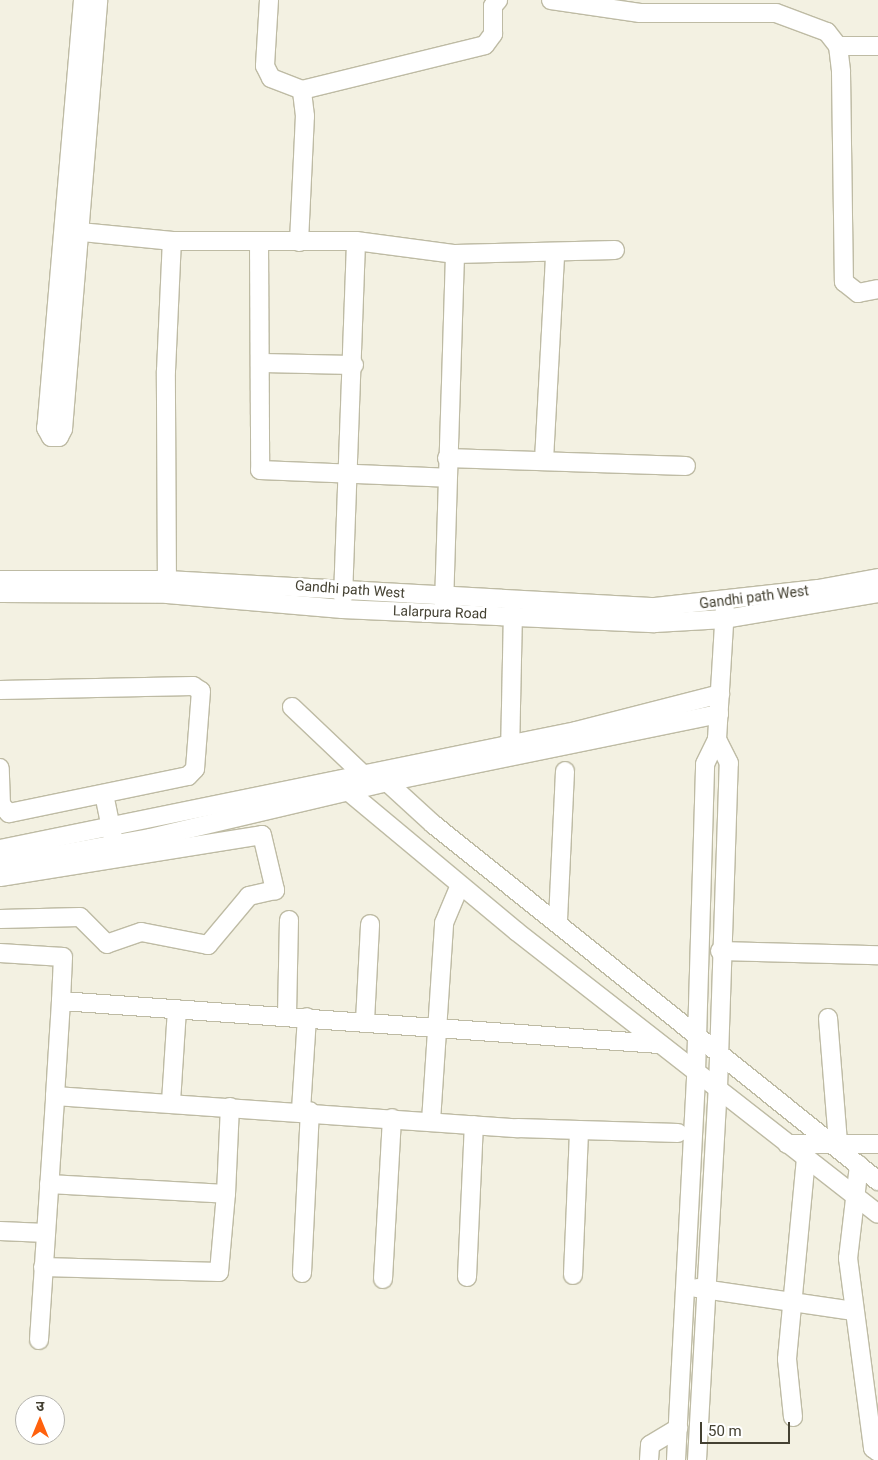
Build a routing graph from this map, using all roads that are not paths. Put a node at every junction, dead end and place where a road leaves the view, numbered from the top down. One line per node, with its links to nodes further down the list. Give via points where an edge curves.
1 (83, 0): 10 (street)
2 (98, 0): 10 (street)
3 (269, 0): 11 (street, via 265,66 271,78)
4 (498, 0): 11 (street, via 494,6 493,34 485,46)
5 (551, 0): 6 (street)
6 (569, 2): 7 (street)
7 (625, 6): 8 (street, via 776,13 827,32)
8 (838, 46): 9 (street); 23 (street, via 844,282 858,293)
9 (878, 46)
10 (84, 82): 12 (street)
11 (302, 90): 18 (street)
12 (80, 130): 13 (street); 14 (street)
13 (64, 220): 14 (street); 19 (street)
14 (81, 234): 15 (street); 19 (street); 19 (street, via 62,433 51,438 46,428)
15 (172, 241): 16 (street); 33 (street, via 166,371)
16 (260, 241): 18 (street); 24 (street)
17 (356, 241): 18 (street); 21 (street); 25 (street)
18 (299, 242)
19 (62, 244)
20 (615, 250): 22 (street)
21 (455, 254): 22 (street); 26 (street)
22 (555, 255): 27 (street)
23 (878, 289)
24 (261, 363): 25 (street); 29 (street, via 260,470)
25 (354, 365): 29 (street)
26 (447, 458): 27 (street); 30 (street)
27 (544, 460): 28 (street)
28 (686, 466)
29 (347, 472): 30 (street); 34 (street)
30 (447, 478): 38 (street)
31 (878, 578): 37 (street, Gandhi path West)
32 (0, 580): 33 (street, Gandhi path West)
33 (167, 587): 34 (street, Gandhi path West); 35 (street, Lalarpura Road); 39 (street, Lalarpura Road)
34 (344, 587): 38 (street, Gandhi path West); 39 (street)
35 (0, 593)
36 (878, 593): 41 (street, Lalarpura Road)
37 (724, 601): 38 (street, Gandhi path West, via 655,607); 41 (street)
38 (444, 603): 39 (street, Lalarpura Road); 40 (street, Lalarpura Road)
39 (342, 608)
40 (512, 614): 41 (street, Lalarpura Road, via 655,623); 47 (street)
41 (725, 619): 43 (street)
42 (0, 690): 52 (street, via 198,687 200,714 192,774)
43 (720, 694): 45 (street); 47 (street)
44 (292, 707): 50 (street)
45 (718, 714): 46 (street); 47 (street)
46 (716, 739): 66 (street, via 729,763); 76 (street, via 705,764)
47 (510, 750): 50 (street); 50 (street)
48 (0, 768): 52 (street, via 1,805 9,813)
49 (565, 771): 64 (street)
50 (375, 780): 51 (street); 53 (street); 64 (street)
51 (348, 791): 53 (street); 61 (street)
52 (104, 794): 55 (street)
53 (261, 803): 54 (street)
54 (173, 826): 55 (street); 56 (street); 58 (street)
55 (110, 827): 56 (street); 57 (street)
56 (114, 844): 59 (street)
57 (0, 849)
58 (186, 850): 60 (street); 62 (street, via 262,835 275,890 248,896 208,945 141,932 107,944 80,917)
59 (0, 865)
60 (0, 877)
61 (460, 885): 75 (street, via 444,923); 77 (street)
62 (0, 919)
63 (288, 920): 71 (street)
64 (558, 920): 76 (street)
65 (370, 924): 74 (street)
66 (720, 951): 68 (street); 78 (street)
67 (0, 953): 69 (street, via 62,957)
68 (878, 955)
69 (61, 1001): 70 (street); 81 (street)
70 (177, 1009): 71 (street); 82 (street)
71 (287, 1015): 72 (street)
72 (307, 1017): 74 (street); 84 (street)
73 (828, 1018): 90 (street)
74 (366, 1021): 75 (street)
75 (437, 1027): 77 (street); 86 (street)
76 (697, 1035): 78 (street); 79 (street)
77 (659, 1044): 79 (street)
78 (718, 1054): 80 (street); 90 (street)
79 (696, 1072): 80 (street); 107 (street)
80 (718, 1088): 91 (street); 108 (street)
81 (55, 1096): 82 (street); 96 (street)
82 (171, 1102): 83 (street)
83 (230, 1107): 84 (street); 97 (street)
84 (306, 1110): 85 (street); 103 (street)
85 (392, 1118): 86 (street); 106 (street)
86 (431, 1120): 87 (street)
87 (474, 1124): 88 (street); 105 (street)
88 (579, 1130): 89 (street); 104 (street)
89 (678, 1133)
90 (834, 1142): 91 (street); 92 (street); 94 (street)
91 (787, 1144): 93 (street)
92 (878, 1144)
93 (806, 1159): 98 (street); 109 (street)
94 (859, 1165): 95 (street); 98 (street)
95 (878, 1181)
96 (49, 1184): 97 (street); 101 (street)
97 (226, 1194): 102 (street, via 220,1272)
98 (853, 1195): 99 (street); 110 (street, via 848,1258)
99 (878, 1214)
100 (0, 1232): 101 (street)
101 (46, 1233): 102 (street)
102 (43, 1267): 111 (street)
103 (302, 1273)
104 (572, 1275)
105 (467, 1277)
106 (383, 1279)
107 (684, 1287): 108 (street); 113 (street)
108 (706, 1288): 109 (street); 117 (street)
109 (795, 1304): 110 (street); 112 (street, via 787,1359)
110 (853, 1311): 114 (street, via 873,1448)
111 (39, 1340)
112 (794, 1417)
113 (678, 1428): 115 (street, via 650,1446); 116 (street)
114 (878, 1452)
115 (649, 1460)
116 (676, 1460)
117 (697, 1460)

